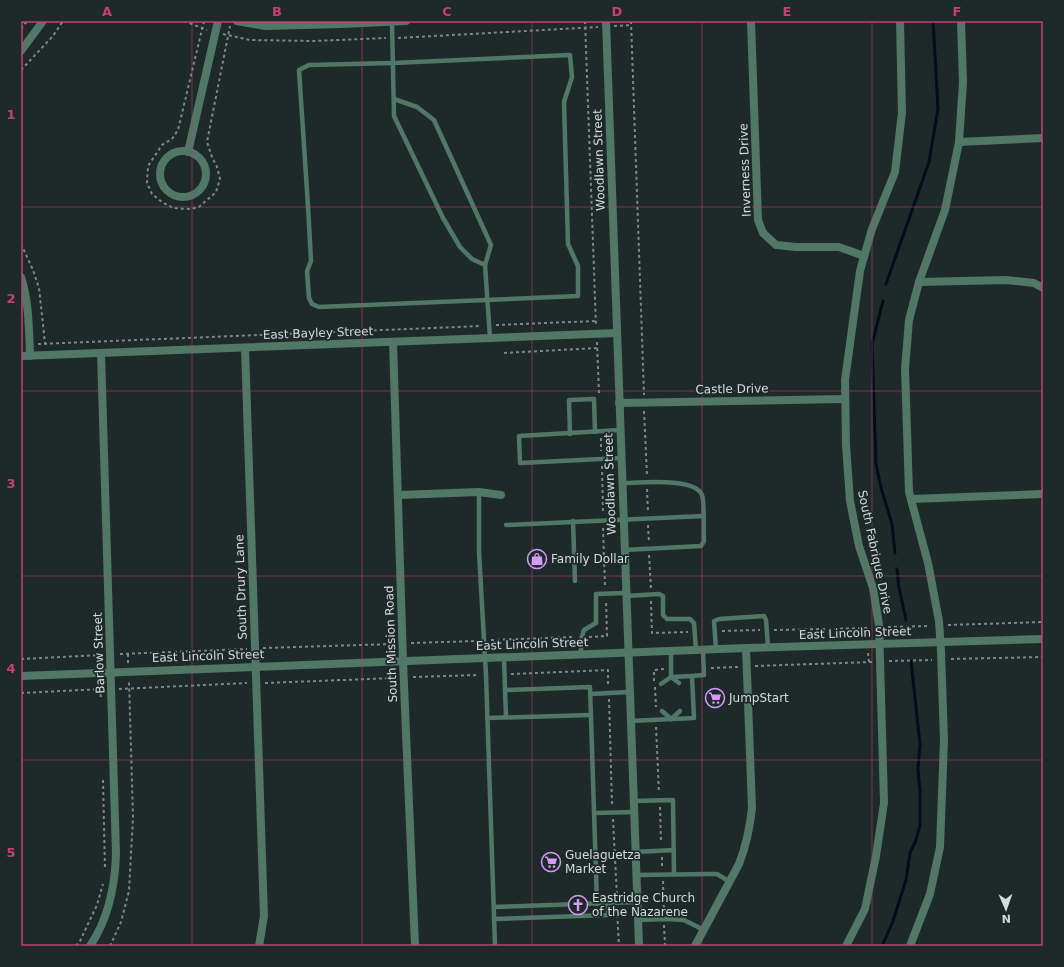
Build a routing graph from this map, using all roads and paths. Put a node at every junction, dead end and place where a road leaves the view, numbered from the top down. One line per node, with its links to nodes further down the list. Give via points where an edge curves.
1 (27, 21): 15 (path)
2 (43, 21): 18 (street)
3 (63, 21): 20 (path, via 53,36)
4 (184, 21): 16 (path, via 204,30)
5 (218, 21): 16 (street)
6 (237, 21): 12 (street, via 265,26)
7 (406, 21): 12 (street)
8 (631, 21): 14 (path)
9 (751, 21): 26 (street, Inverness Drive, via 758,220 763,233 776,245 839,247)
10 (900, 21): 26 (street, South Fabrique Drive, via 902,113 894,172)
11 (961, 21): 23 (street, via 963,82)
12 (392, 22): 17 (lane)
13 (606, 24): 14 (path); 17 (path); 34 (street, Woodlawn Street)
14 (632, 25): 46 (path)
15 (21, 29)
16 (216, 32): 17 (path, via 250,40); 24 (street)
17 (393, 38): 19 (lane)
18 (21, 51)
19 (393, 63): 21 (lane); 31 (lane, via 309,65 299,70 311,261 307,271 309,298 312,304 319,307); 31 (lane, via 570,55 572,77 564,102 568,244 578,266 578,296)
20 (21, 70)
21 (394, 99): 27 (lane, via 394,116 443,218 460,247 472,259); 27 (lane, via 417,107 434,120 491,245)
22 (1043, 138): 23 (street)
23 (959, 142): 29 (street, via 945,210)
24 (188, 152): 24 (street, via 182,151 166,158 160,169 162,184 172,194 187,196 196,193 204,184 205,170 200,159)
25 (21, 244): 37 (path, via 39,288)
26 (864, 256): 45 (street, South Fabrique Drive, via 845,380)
27 (484, 265): 31 (lane)
28 (21, 277): 38 (street, via 26,296)
29 (919, 282): 30 (street, via 1006,280 1034,284); 58 (street, via 909,320 905,369)
30 (1043, 288)
31 (488, 300): 33 (lane)
32 (596, 321): 33 (path)
33 (489, 326): 35 (lane); 37 (path)
34 (617, 333): 35 (street, East Bayley Street); 47 (street, Woodlawn Street)
35 (490, 338): 36 (street, East Bayley Street)
36 (393, 342): 39 (street, East Bayley Street); 56 (street, South Mission Road)
37 (45, 343): 38 (path)
38 (29, 344): 44 (street)
39 (245, 348): 41 (street, East Bayley Street); 83 (street, South Drury Lane)
40 (597, 348): 42 (path)
41 (101, 353): 44 (street, East Bayley Street); 92 (street, Barlow Street)
42 (504, 353)
43 (21, 356): 44 (street, East Bayley Street)
44 (30, 356)
45 (845, 399): 46 (street, Castle Drive); 71 (street, South Fabrique Drive, via 850,501 859,546 873,588)
46 (644, 402): 47 (street, Castle Drive); 53 (path)
47 (619, 403): 48 (street, Woodlawn Street)
48 (620, 430): 49 (lane); 51 (street, Woodlawn Street)
49 (595, 432): 50 (lane); 50 (lane, via 594,400 569,400)
50 (570, 434): 51 (lane, via 519,436 520,463)
51 (621, 458): 52 (street, Woodlawn Street)
52 (622, 483): 53 (lane); 61 (street, Woodlawn Street)
53 (647, 483): 59 (lane, via 668,482 696,487 702,496); 60 (path)
54 (479, 492): 56 (street); 57 (street); 78 (lane, via 479,552)
55 (1043, 494): 58 (street)
56 (399, 495): 80 (street, South Mission Road)
57 (501, 495)
58 (911, 499): 70 (street, via 928,563)
59 (703, 516): 60 (lane); 64 (lane, via 704,541 701,546)
60 (648, 518): 61 (lane); 64 (path)
61 (624, 519): 62 (lane); 65 (street, Woodlawn Street)
62 (573, 521): 63 (lane); 66 (lane)
63 (506, 525)
64 (649, 549): 65 (lane); 68 (path)
65 (624, 550): 67 (street, Woodlawn Street)
66 (575, 581)
67 (625, 595): 68 (lane); 76 (lane, via 596,594 596,623 584,630); 88 (street, Woodlawn Street)
68 (651, 595): 74 (lane, via 663,596 666,619 690,619 694,623); 74 (path, via 652,633)
69 (1043, 622): 70 (path)
70 (939, 625): 71 (path); 79 (street)
71 (879, 627): 72 (path); 81 (street, South Fabrique Drive)
72 (767, 630): 73 (path); 73 (lane, via 764,616 719,619 714,621); 82 (lane)
73 (715, 631): 85 (lane)
74 (695, 632): 86 (lane)
75 (607, 636): 76 (path)
76 (582, 637): 78 (path); 90 (lane)
77 (1043, 639): 79 (street, East Lincoln Street)
78 (484, 640): 80 (path); 95 (lane)
79 (940, 642): 81 (street, East Lincoln Street); 97 (street)
80 (403, 643): 83 (path); 98 (street, South Mission Road)
81 (879, 644): 82 (street, East Lincoln Street); 99 (street, South Fabrique Drive)
82 (768, 647): 84 (street, East Lincoln Street)
83 (255, 648): 89 (path); 100 (street, South Drury Lane)
84 (746, 648): 85 (street, East Lincoln Street); 101 (street)
85 (716, 649): 86 (street, East Lincoln Street)
86 (700, 650): 87 (street, East Lincoln Street); 102 (lane)
87 (671, 651): 88 (street, East Lincoln Street); 103 (lane)
88 (627, 653): 90 (street, East Lincoln Street); 123 (street, Woodlawn Street)
89 (128, 654): 92 (path); 107 (path)
90 (582, 654): 93 (street, East Lincoln Street)
91 (99, 655): 92 (path); 96 (path); 108 (path)
92 (111, 655): 106 (street, Barlow Street)
93 (504, 657): 95 (street, East Lincoln Street); 109 (lane)
94 (1043, 657): 97 (path)
95 (485, 658): 98 (street, East Lincoln Street); 110 (lane)
96 (21, 659)
97 (942, 659): 99 (path); 162 (street, via 944,740 940,847 930,894)
98 (403, 661): 100 (street, East Lincoln Street); 113 (street, South Mission Road)
99 (880, 662): 101 (path); 161 (street, South Fabrique Drive, via 884,803 865,909)
100 (256, 666): 107 (street, East Lincoln Street); 115 (street, South Drury Lane)
101 (747, 666): 102 (path); 144 (street, via 751,813 743,853)
102 (704, 668): 112 (lane, via 704,675)
103 (671, 669): 105 (path); 114 (lane)
104 (608, 670): 109 (path)
105 (654, 670)
106 (112, 672): 107 (street, East Lincoln Street); 108 (street, East Lincoln Street); 120 (street, Barlow Street)
107 (128, 672): 119 (path)
108 (100, 673): 111 (street, East Lincoln Street); 121 (path)
109 (504, 674): 122 (lane)
110 (486, 675): 113 (path); 132 (lane)
111 (21, 676)
112 (692, 676): 114 (lane); 133 (lane, via 694,718)
113 (404, 677): 115 (path); 157 (street, South Mission Road)
114 (671, 677): 116 (lane); 117 (lane); 118 (lane)
115 (256, 683): 119 (path); 156 (street, South Drury Lane, via 264,916)
116 (679, 683)
117 (661, 684)
118 (670, 684)
119 (129, 688): 120 (path); 155 (path, via 133,818 129,891 121,922)
120 (112, 689): 121 (path); 154 (street, Barlow Street, via 115,880 110,907)
121 (101, 690): 124 (path); 126 (path)
122 (505, 690): 125 (lane, via 590,687); 131 (lane)
123 (629, 692): 125 (lane); 134 (street, Woodlawn Street)
124 (21, 693)
125 (590, 694): 130 (lane)
126 (101, 704)
127 (680, 710): 133 (lane)
128 (662, 711): 133 (lane)
129 (670, 711): 133 (lane)
130 (591, 714): 131 (lane); 138 (lane)
131 (506, 717): 132 (lane)
132 (487, 718): 149 (lane)
133 (671, 719): 134 (lane)
134 (630, 721): 136 (street, Woodlawn Street)
135 (103, 773): 143 (path)
136 (633, 801): 137 (street, Woodlawn Street); 139 (lane, via 673,800)
137 (634, 812): 138 (lane); 140 (street, Woodlawn Street)
138 (594, 813): 148 (lane)
139 (674, 850): 140 (lane); 141 (lane)
140 (635, 852): 142 (street, Woodlawn Street)
141 (674, 874): 142 (lane); 144 (lane, via 717,874)
142 (636, 875): 146 (street, Woodlawn Street)
143 (105, 877)
144 (730, 882): 152 (street)
145 (103, 884): 153 (path, via 97,905)
146 (637, 902): 147 (lane); 151 (street, Woodlawn Street)
147 (608, 903): 148 (lane); 150 (lane, via 608,915)
148 (597, 904): 149 (lane)
149 (494, 907): 150 (lane)
150 (494, 919): 158 (lane)
151 (638, 920): 152 (lane, via 684,920); 159 (street, Woodlawn Street)
152 (704, 930): 160 (street)
153 (76, 946)
154 (90, 946)
155 (110, 946)
156 (259, 946)
157 (415, 946)
158 (495, 946)
159 (639, 946)
160 (695, 946)
161 (846, 946)
162 (910, 946)

